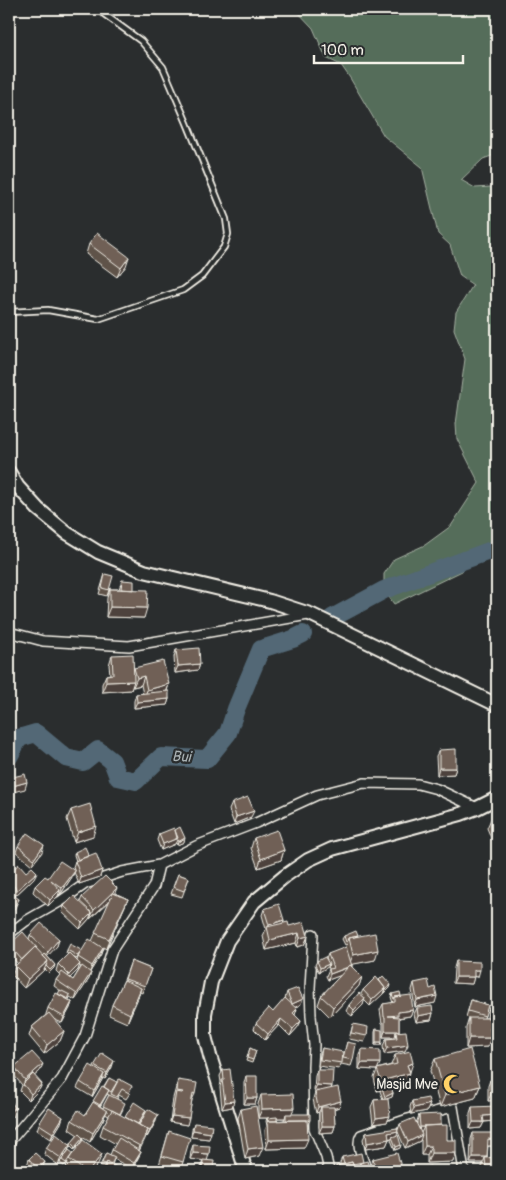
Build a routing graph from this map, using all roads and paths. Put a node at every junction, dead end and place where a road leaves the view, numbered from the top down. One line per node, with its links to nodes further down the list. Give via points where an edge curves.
1 (97, 9): 2 (lane, via 141,41 163,68 226,219 228,234 224,247 202,276 183,290 98,319 48,310)
2 (9, 312)
3 (9, 472): 4 (main road, via 18,488 38,509 67,533 98,552 144,571 270,601)
4 (310, 614): 5 (street, via 129,646 43,641); 6 (main road)
5 (9, 632)
6 (497, 704)
7 (497, 798): 8 (main road)
8 (477, 808): 9 (street, via 438,788 418,784 364,783 316,795); 13 (main road, via 332,848 308,860 254,902 227,940 211,982 205,1036)
9 (159, 864): 10 (street, via 85,884); 12 (street, via 154,886 112,950 85,1036 62,1079)
10 (9, 934)
11 (313, 934): 14 (street, via 310,988 314,1128)
12 (9, 1142)
13 (244, 1171)
14 (329, 1171)
15 (367, 1171): 16 (street, via 358,1144 361,1134 454,1107)
16 (464, 1171)

